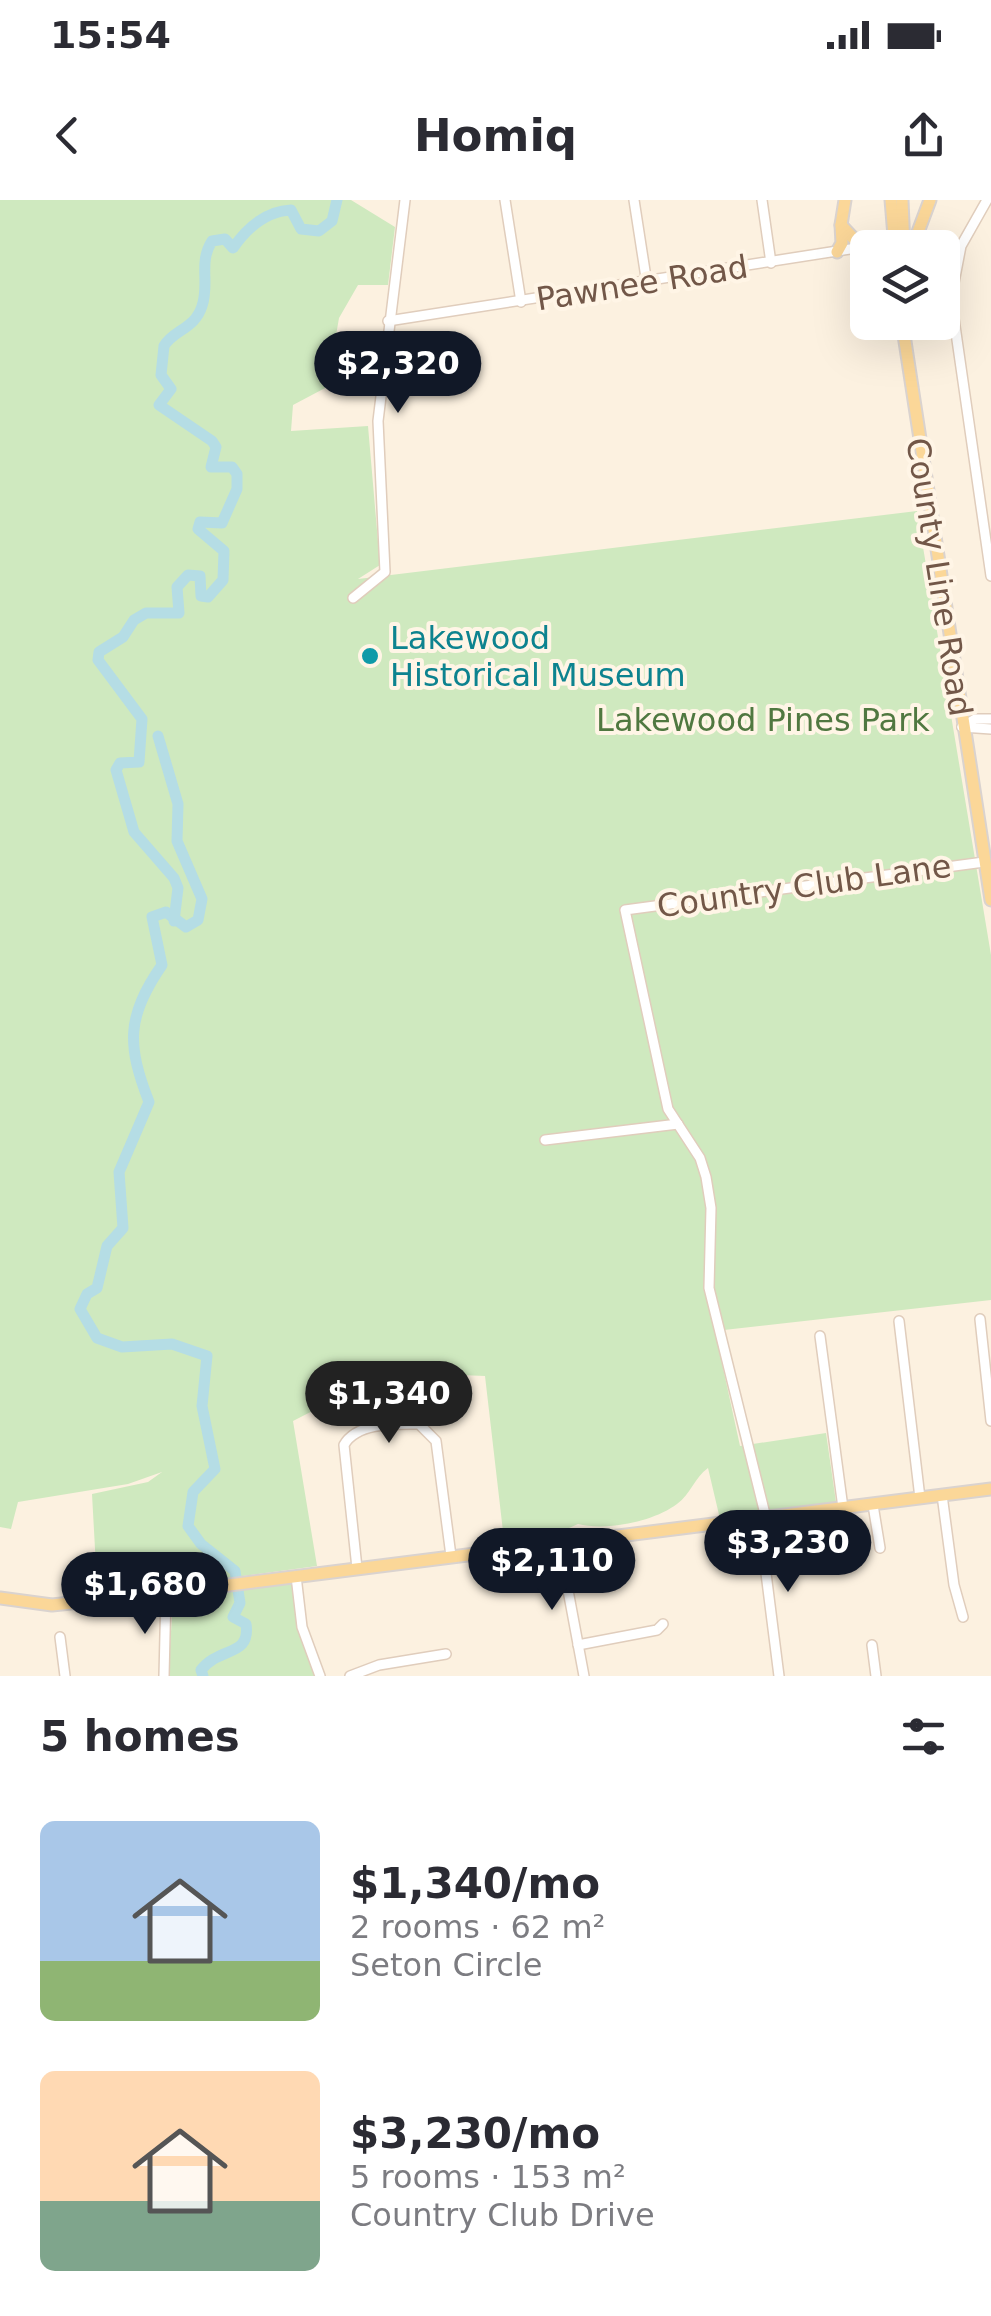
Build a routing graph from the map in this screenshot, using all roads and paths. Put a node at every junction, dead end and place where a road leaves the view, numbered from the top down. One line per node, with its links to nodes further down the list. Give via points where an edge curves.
1 (405, 200): 20 (street)
2 (505, 200): 19 (street)
3 (634, 200): 18 (street)
4 (762, 200): 17 (street)
5 (845, 200): 10 (main road)
6 (891, 200): 11 (main road)
7 (902, 200): 12 (main road)
8 (930, 200): 13 (main road)
9 (987, 200): 23 (street, via 960,246 951,298)
10 (841, 225): 14 (main road); 16 (main road)
11 (896, 230)
12 (899, 230)
13 (919, 230)
14 (850, 235)
15 (850, 250): 16 (street, Pawnee Road)
16 (837, 252): 17 (street, Pawnee Road)
17 (771, 263): 18 (street, Pawnee Road)
18 (647, 284): 19 (street, Pawnee Road)
19 (521, 302): 20 (street, Pawnee Road)
20 (388, 321): 25 (street, via 378,421 384,572)
21 (905, 340): 27 (main road, County Line Road)
22 (991, 488): 23 (street)
23 (978, 489): 24 (street)
24 (990, 569)
25 (353, 598)
26 (991, 719): 27 (street)
27 (962, 727): 28 (street); 29 (main road, County Line Road)
28 (991, 729)
29 (984, 862): 30 (main road, County Line Road); 31 (street, Country Club Lane, via 625,910 668,1109)
30 (991, 900)
31 (678, 1124): 32 (street); 42 (street, via 706,1177 709,1288)
32 (545, 1140)
33 (980, 1318): 36 (street)
34 (899, 1321): 39 (street)
35 (820, 1336): 41 (street)
36 (991, 1421)
37 (991, 1489): 38 (main road)
38 (942, 1495): 39 (main road); 50 (street)
39 (920, 1498): 40 (main road)
40 (873, 1504): 41 (main road); 44 (street)
41 (843, 1508): 42 (main road)
42 (763, 1518): 43 (main road); 61 (street)
43 (560, 1542): 45 (main road); 53 (street)
44 (880, 1548)
45 (451, 1556): 46 (main road); 46 (street, via 436,1440 419,1424 402,1424 360,1430 344,1445)
46 (357, 1568): 47 (main road)
47 (296, 1576): 48 (main road); 58 (street, via 302,1627)
48 (166, 1593): 49 (main road, via 52,1606); 57 (street)
49 (0, 1598)
50 (963, 1617)
51 (663, 1624): 53 (street)
52 (60, 1636): 56 (street)
53 (578, 1645): 60 (street)
54 (872, 1645): 62 (street)
55 (446, 1654): 59 (street)
56 (65, 1676)
57 (164, 1676)
58 (320, 1676)
59 (350, 1676)
60 (584, 1676)
61 (779, 1676)
62 (876, 1676)

